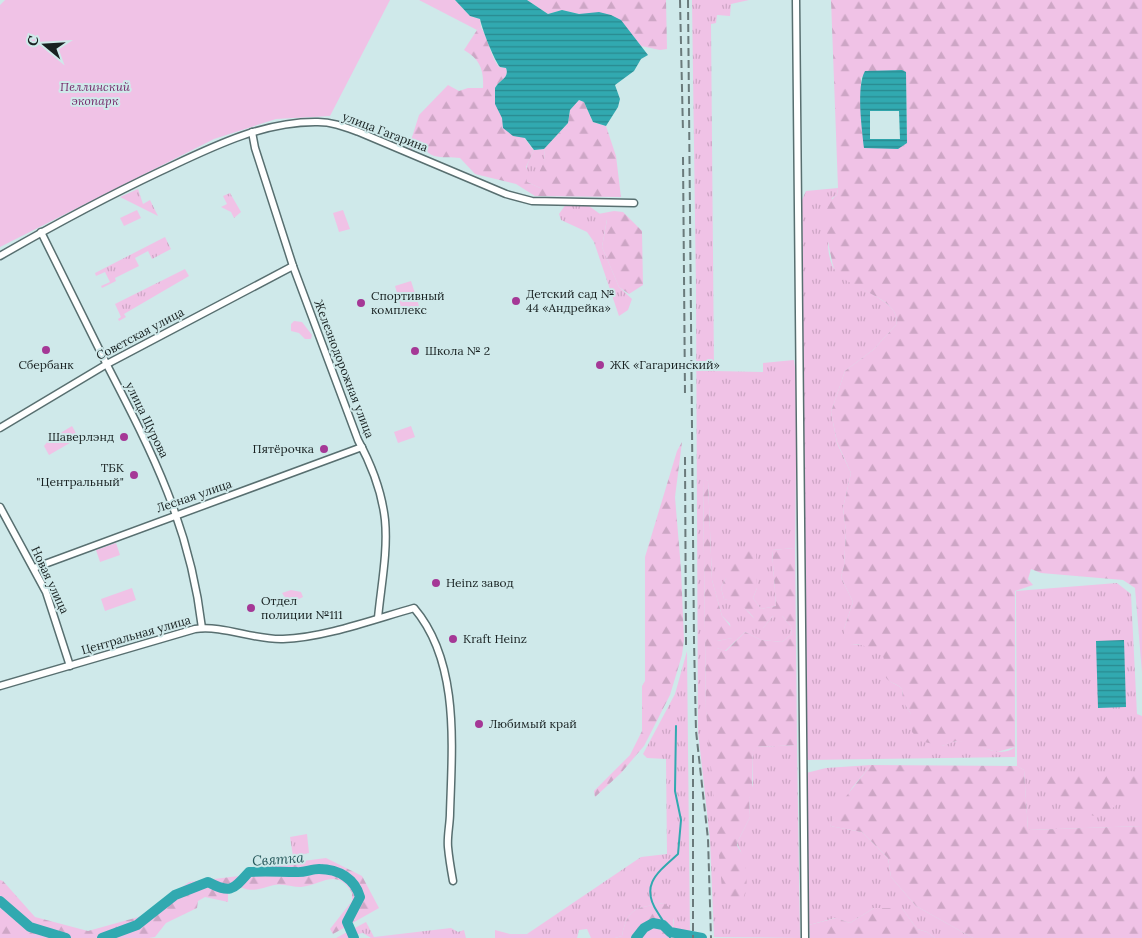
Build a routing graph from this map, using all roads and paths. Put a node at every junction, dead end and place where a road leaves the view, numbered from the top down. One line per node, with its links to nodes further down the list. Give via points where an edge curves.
1 (796, 0): 18 (street)
2 (252, 132): 3 (street, улица Гагарина, via 312,122 337,124 506,194 532,201); 4 (street, улица Гагарина, via 181,162); 6 (street, Железнодорожная улица)
3 (634, 203)
4 (41, 232): 5 (street, улица Гагарина); 7 (street, улица Щурова)
5 (0, 256)
6 (293, 266): 7 (street, Советская улица); 9 (street, Железнодорожная улица)
7 (107, 364): 8 (street, Советская улица); 11 (street, улица Щурова, via 134,415)
8 (0, 428)
9 (362, 446): 11 (street, Лесная улица); 13 (street, Железнодорожная улица, via 371,464 385,521)
10 (1, 512): 12 (street, Новая улица)
11 (177, 515): 12 (street, Лесная улица); 14 (street, улица Щурова, via 192,563)
12 (34, 568): 15 (street, Новая улица, via 55,614)
13 (378, 618): 14 (street, Центральная улица, via 281,640); 17 (street, Центральная улица, via 414,608 425,620 439,646 452,729 448,846)
14 (202, 628): 15 (street, Центральная улица)
15 (70, 666): 16 (street, Центральная улица)
16 (0, 686)
17 (453, 881)
18 (805, 938)

